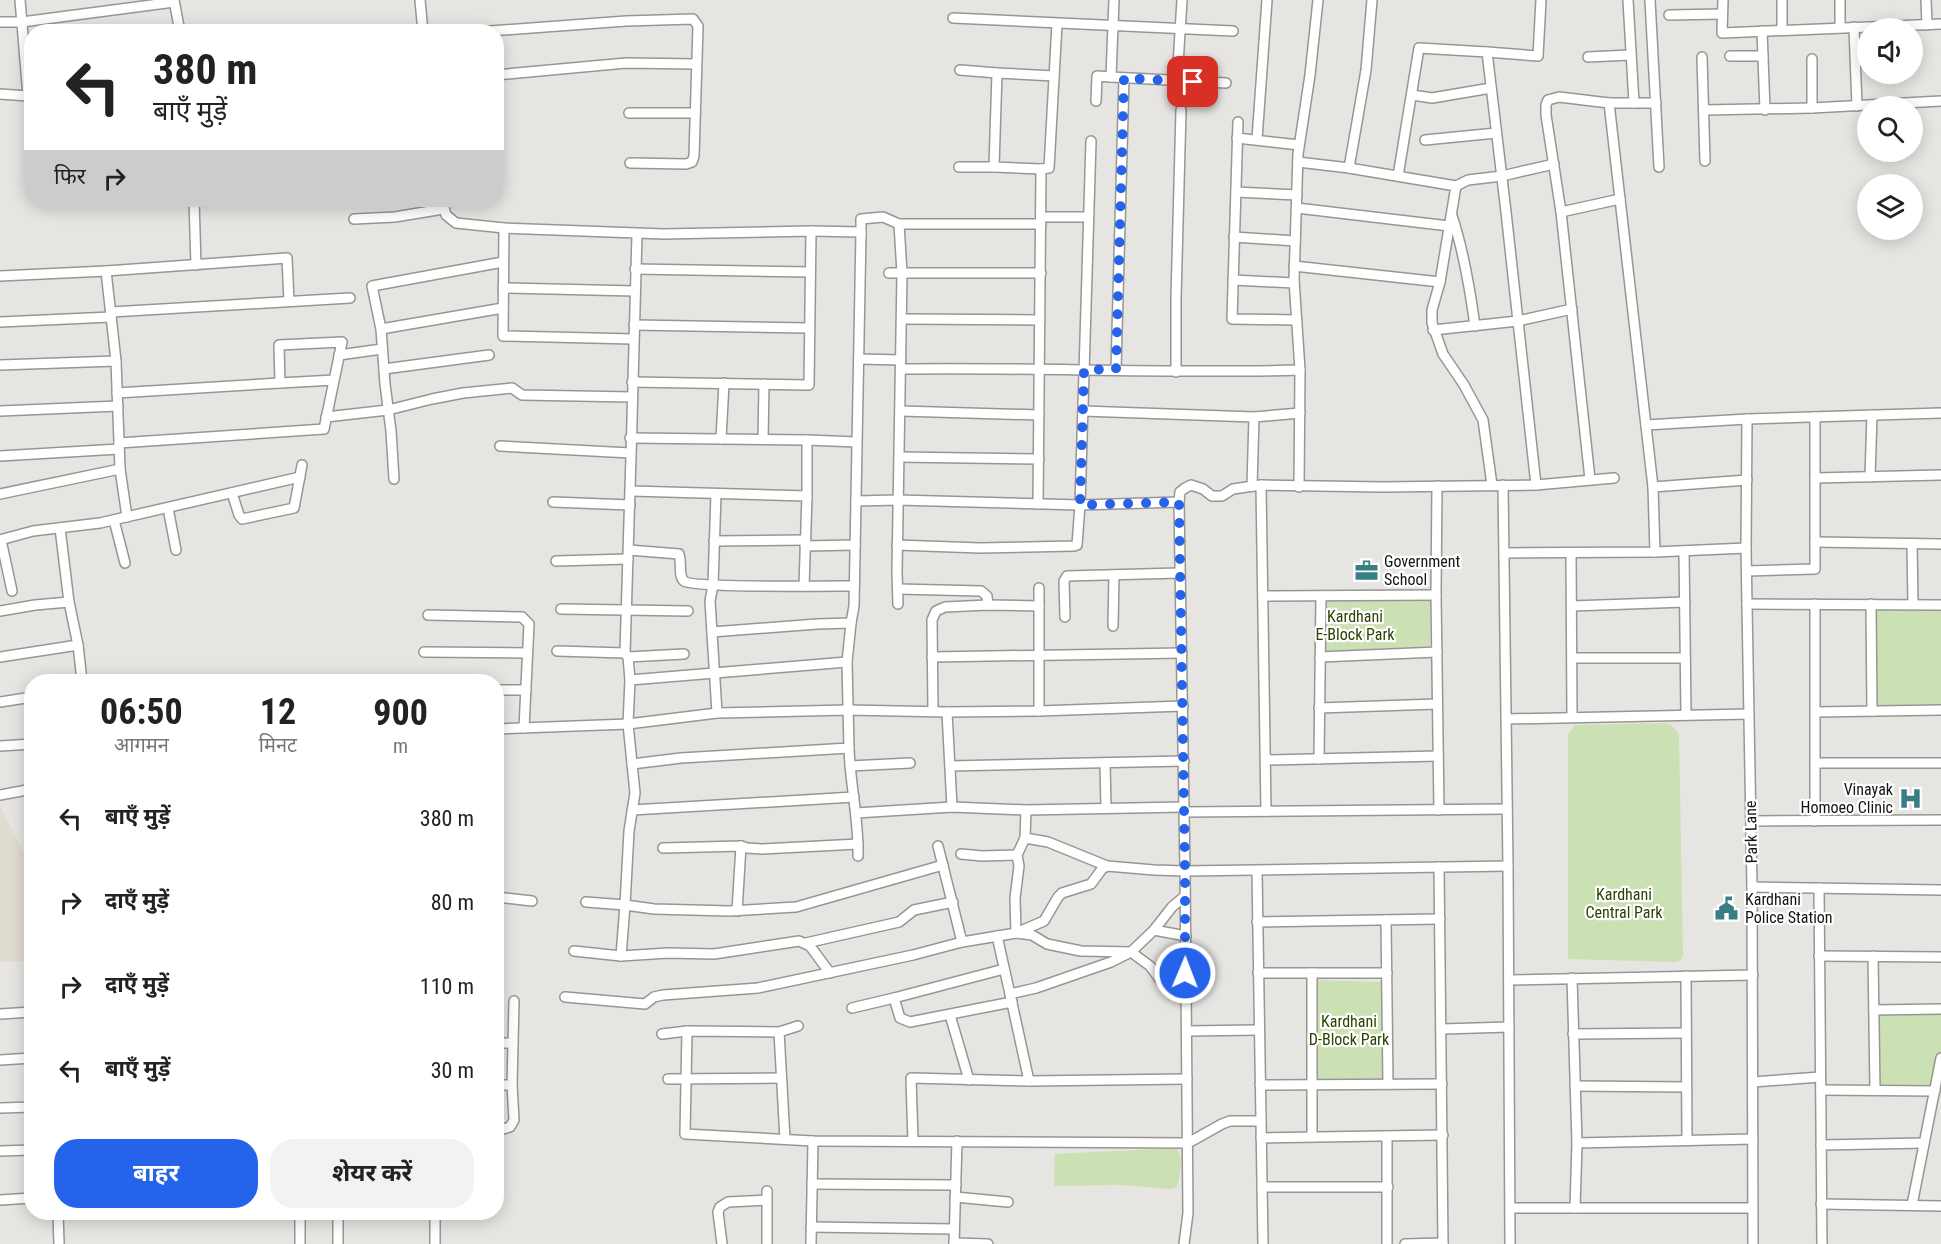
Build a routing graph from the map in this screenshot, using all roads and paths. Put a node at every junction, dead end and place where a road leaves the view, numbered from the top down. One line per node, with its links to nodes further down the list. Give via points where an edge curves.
1 (20, 0): 20 (street)
2 (420, 0): 22 (street)
3 (1114, 0): 26 (street)
4 (1182, 0): 29 (street)
5 (1267, 0): 71 (street)
6 (1318, 0): 74 (street)
7 (1372, 0): 82 (street, via 1366,70)
8 (1541, 0): 35 (street, via 1538,56)
9 (1628, 0): 36 (street)
10 (1650, 0): 59 (street)
11 (1723, 0): 16 (street)
12 (1782, 0): 31 (street)
13 (1840, 0): 28 (street)
14 (1926, 0): 25 (street)
15 (174, 1): 20 (street); 21 (street)
16 (1722, 14): 17 (street); 33 (street, via 1722,33)
17 (1670, 15)
18 (953, 18): 23 (street)
19 (0, 22): 20 (street)
20 (21, 22): 34 (street)
21 (178, 24)
22 (422, 24)
23 (1057, 24): 26 (street); 46 (street)
24 (1941, 24): 25 (street)
25 (1927, 25): 27 (street)
26 (1113, 26): 29 (street); 47 (street)
27 (1854, 27): 28 (street); 61 (street)
28 (1840, 28): 31 (street)
29 (1180, 29): 32 (street); 49 (street)
30 (504, 30): 42 (street, via 693,19 698,26)
31 (1782, 30): 33 (street)
32 (1233, 31)
33 (1762, 31): 38 (street)
34 (24, 42)
35 (1486, 52): 51 (street); 53 (street, via 1419,48)
36 (1630, 55): 39 (street); 60 (street)
37 (1730, 56): 38 (street)
38 (1763, 56): 65 (street)
39 (1588, 57)
40 (1702, 57): 64 (street)
41 (1812, 59): 62 (street)
42 (696, 64): 45 (street, via 626,63); 67 (street)
43 (960, 70): 44 (street)
44 (997, 73): 46 (street); 80 (street)
45 (504, 74)
46 (1054, 76): 83 (street, via 1049,168)
47 (1111, 77): 48 (street); 56 (street, via 1097,76)
48 (1124, 78): 49 (street); 146 (street)
49 (1177, 81): 50 (street)
50 (1226, 83)
51 (1491, 88): 53 (street, via 1432,98); 69 (street)
52 (0, 94): 54 (street)
53 (1412, 95): 84 (street)
54 (24, 98)
55 (1941, 100): 57 (street)
56 (1096, 101)
57 (1923, 101)
58 (1610, 103): 60 (street); 78 (street, via 1559,97 1548,100 1546,115); 89 (street)
59 (1656, 103): 60 (street); 81 (street)
60 (1634, 104)
61 (1857, 106): 62 (street)
62 (1812, 108): 65 (street)
63 (1181, 110): 150 (street)
64 (1704, 110): 65 (street); 75 (street)
65 (1765, 110)
66 (629, 113): 67 (street)
67 (695, 113): 77 (street, via 692,162)
68 (1238, 122): 70 (street)
69 (1497, 133): 72 (street); 85 (street)
70 (1237, 138): 71 (street); 87 (street)
71 (1257, 139): 74 (street)
72 (1425, 140)
73 (1091, 141): 96 (street)
74 (1299, 145): 76 (street)
75 (1705, 161)
76 (1298, 162): 82 (street); 88 (street)
77 (630, 163)
78 (1554, 164): 85 (street); 94 (street)
79 (959, 167): 80 (street)
80 (994, 167): 83 (street)
81 (1659, 167)
82 (1349, 168): 84 (street)
83 (1041, 169): 98 (street)
84 (1398, 176): 86 (street)
85 (1502, 176): 86 (street, via 1468,180); 130 (street)
86 (1456, 186): 95 (street)
87 (1236, 192): 88 (street); 104 (street)
88 (1297, 195): 93 (street)
89 (1620, 199): 94 (street); 171 (street)
90 (194, 207): 108 (street)
91 (432, 207): 97 (street, via 395,217)
92 (444, 207): 101 (street, via 446,215 456,223)
93 (1297, 208): 100 (street); 106 (street)
94 (1561, 212): 125 (street)
95 (1451, 213): 100 (street); 133 (street, via 1460,239)
96 (1089, 217): 98 (street); 148 (street)
97 (354, 219)
98 (1041, 221): 99 (street); 115 (street)
99 (899, 224): 105 (street, via 883,217 861,219); 114 (street)
100 (1449, 226): 118 (street)
101 (504, 228): 103 (street); 107 (street)
102 (811, 231): 103 (street); 105 (street, via 861,232); 112 (street)
103 (636, 234): 110 (street)
104 (1234, 237): 106 (street); 117 (street)
105 (861, 238): 141 (street)
106 (1295, 241): 109 (street)
107 (504, 262): 120 (street); 135 (street, via 372,285)
108 (196, 265): 111 (street); 123 (street, via 287,258)
109 (1294, 266): 118 (street); 119 (street)
110 (636, 269): 112 (street); 121 (street)
111 (106, 271): 116 (street); 126 (street)
112 (810, 272): 134 (street)
113 (889, 273): 114 (street)
114 (902, 273): 115 (street); 127 (street)
115 (1041, 273): 128 (street)
116 (0, 276)
117 (1233, 280): 119 (street); 129 (street, via 1232,319)
118 (1440, 282): 136 (street, via 1432,310)
119 (1294, 284): 129 (street)
120 (503, 288): 121 (street); 124 (street)
121 (635, 291): 132 (street)
122 (350, 298): 123 (street)
123 (289, 301): 126 (street)
124 (503, 308): 135 (street); 137 (street, via 502,333 506,337)
125 (1572, 309): 130 (street); 191 (street)
126 (111, 315): 131 (street); 142 (street)
127 (902, 319): 128 (street); 143 (street)
128 (1040, 320): 147 (street)
129 (1296, 320): 149 (street)
130 (1518, 321): 133 (street); 194 (street)
131 (0, 322)
132 (634, 325): 134 (street); 137 (street)
133 (1475, 326): 136 (street)
134 (809, 328): 155 (street, via 809,384)
135 (381, 329): 138 (street)
136 (1433, 330): 193 (street, via 1483,420)
137 (633, 339): 152 (street)
138 (382, 349): 139 (street); 145 (street)
139 (339, 355): 151 (street); 153 (street, via 342,342 279,345)
140 (489, 355): 145 (street)
141 (859, 359): 143 (street); 176 (street)
142 (116, 361): 144 (street); 156 (street)
143 (901, 364): 147 (street); 161 (street)
144 (0, 365)
145 (384, 369): 159 (street)
146 (1116, 369): 148 (street); 150 (street)
147 (1040, 370): 148 (street); 165 (street)
148 (1084, 370): 162 (street)
149 (1300, 370): 150 (street); 164 (street)
150 (1176, 372)
151 (334, 380): 153 (street); 167 (street)
152 (632, 382): 154 (street); 157 (street)
153 (280, 383): 156 (street)
154 (724, 383): 155 (street); 173 (street)
155 (764, 384): 174 (street)
156 (117, 393): 158 (street)
157 (632, 397): 159 (street, via 522,395 513,388 463,393); 172 (street)
158 (118, 406): 160 (street); 177 (street)
159 (388, 410): 167 (street); 190 (street)
160 (0, 411)
161 (901, 411): 165 (street); 181 (street)
162 (1083, 411): 168 (street); 210 (street)
163 (1941, 412): 166 (street)
164 (1300, 413): 168 (street); 197 (street)
165 (1039, 415): 182 (street)
166 (1872, 415): 169 (street); 187 (street)
167 (326, 417): 177 (street, via 324,429)
168 (1254, 417): 195 (street)
169 (1815, 417): 170 (street); 189 (street)
170 (1747, 419): 171 (street); 192 (street, Park Lane)
171 (1646, 425): 198 (street)
172 (630, 438): 173 (street); 179 (street)
173 (721, 439): 174 (street)
174 (763, 439): 175 (street)
175 (807, 440): 176 (street); 203 (street)
176 (856, 442): 205 (street)
177 (119, 446): 180 (street); 184 (street)
178 (500, 446): 179 (street)
179 (630, 453): 199 (street)
180 (0, 456)
181 (900, 457): 182 (street); 204 (street)
182 (1039, 459): 208 (street)
183 (302, 465): 186 (street)
184 (120, 469): 201 (street); 212 (street)
185 (1941, 476): 187 (street)
186 (300, 477): 200 (street); 200 (street, via 296,504 290,509 242,519)
187 (1870, 477): 189 (street)
188 (1614, 478): 191 (street)
189 (1815, 478): 217 (street)
190 (394, 479)
191 (1590, 479): 194 (street)
192 (1747, 480): 198 (street); 223 (street, Park Lane)
193 (1497, 485): 194 (street); 196 (street); 227 (street)
194 (1536, 485)
195 (1256, 486): 197 (street); 207 (street, via 1212,496 1191,485 1180,492); 242 (street)
196 (1437, 486): 197 (street); 241 (street)
197 (1299, 487)
198 (1653, 487): 226 (street)
199 (631, 491): 202 (street); 209 (street)
200 (232, 493): 211 (street)
201 (0, 494)
202 (716, 494): 203 (street); 216 (street)
203 (807, 496): 218 (street)
204 (898, 500): 205 (street); 208 (street); 222 (street)
205 (856, 501): 221 (street)
206 (553, 502): 209 (street)
207 (1179, 502): 210 (street); 233 (street)
208 (1038, 504): 210 (street)
209 (630, 505): 229 (street)
210 (1080, 505): 222 (street, via 1078,541 1074,546)
211 (168, 508): 212 (street); 224 (street)
212 (127, 517): 213 (street)
213 (114, 520): 214 (street); 231 (street)
214 (60, 528): 215 (street); 244 (street)
215 (1, 540): 240 (street)
216 (714, 542): 218 (street); 235 (street)
217 (1815, 542): 219 (street); 232 (street, via 1815,569)
218 (805, 543): 221 (street); 236 (street)
219 (1912, 544): 220 (street); 250 (street)
220 (1941, 544)
221 (855, 545): 237 (street)
222 (897, 545): 239 (street)
223 (1746, 548): 225 (street); 232 (street, Park Lane)
224 (176, 550)
225 (1684, 551): 226 (street); 245 (street)
226 (1655, 552): 228 (street)
227 (1505, 553): 228 (street); 300 (street)
228 (1571, 553): 254 (street)
229 (628, 555): 230 (street); 235 (street, via 679,554 682,580); 256 (street)
230 (556, 561)
231 (125, 563)
232 (1747, 572): 247 (street, Park Lane)
233 (1179, 573): 234 (street); 269 (street)
234 (1114, 575): 260 (street, via 1065,578); 262 (street)
235 (713, 585): 236 (street); 263 (street)
236 (804, 586): 237 (street)
237 (854, 586): 261 (street)
238 (1039, 588): 253 (street)
239 (898, 590): 246 (street); 252 (street, via 981,591 987,596)
240 (12, 591)
241 (1436, 595): 243 (street); 267 (street)
242 (1263, 596): 243 (street); 309 (street)
243 (1321, 596): 275 (street)
244 (69, 602): 258 (street); 264 (street)
245 (1684, 602): 254 (street); 277 (street)
246 (898, 604)
247 (1747, 604): 248 (street); 297 (street, Park Lane)
248 (1815, 604): 249 (street); 292 (street)
249 (1871, 604): 250 (street); 293 (street)
250 (1913, 604): 251 (street)
251 (1941, 604)
252 (988, 605): 253 (street); 274 (street, via 936,611 932,620)
253 (1039, 606): 271 (street)
254 (1572, 606): 276 (street)
255 (561, 609): 256 (street)
256 (627, 611): 257 (street); 272 (street)
257 (688, 611)
258 (0, 612)
259 (428, 615): 268 (street, via 522,617 529,624)
260 (1065, 617)
261 (851, 623): 263 (street); 278 (street)
262 (1113, 626)
263 (712, 632): 279 (street)
264 (78, 645): 273 (street); 280 (street)
265 (557, 651): 272 (street)
266 (424, 652): 268 (street)
267 (1437, 652): 275 (street); 286 (street)
268 (527, 653): 283 (street)
269 (1182, 653): 271 (street); 287 (street)
270 (684, 654): 272 (street)
271 (1039, 654): 274 (street); 291 (street)
272 (626, 655): 281 (street)
273 (0, 657)
274 (932, 657): 290 (street)
275 (1320, 657): 288 (street)
276 (1572, 658): 277 (street); 299 (street)
277 (1685, 658): 298 (street)
278 (847, 662): 279 (street); 289 (street)
279 (713, 672): 281 (street); 296 (street)
280 (81, 674)
281 (630, 680): 301 (street)
282 (504, 690): 283 (street)
283 (526, 690): 302 (street)
284 (24, 698): 285 (street)
285 (0, 702)
286 (1437, 704): 288 (street); 307 (street)
287 (1183, 706): 291 (street); 310 (street)
288 (1319, 708): 308 (street)
289 (848, 710): 290 (street); 296 (street); 306 (street)
290 (933, 711): 295 (street)
291 (1039, 711): 295 (street)
292 (1815, 711): 293 (street); 313 (street)
293 (1872, 711): 294 (street)
294 (1941, 711)
295 (947, 712): 317 (street)
296 (717, 713): 301 (street)
297 (1749, 714): 298 (street); 331 (street, Park Lane)
298 (1686, 715): 299 (street)
299 (1572, 717): 300 (street)
300 (1506, 719): 324 (street)
301 (628, 723): 302 (street); 314 (street)
302 (524, 728): 303 (street)
303 (504, 729)
304 (24, 744): 305 (street)
305 (0, 746)
306 (849, 748): 314 (street); 316 (street)
307 (1438, 756): 308 (street); 327 (street)
308 (1318, 759): 309 (street)
309 (1266, 760): 328 (street)
310 (1184, 761): 312 (street); 323 (street)
311 (910, 763): 316 (street)
312 (1105, 763): 317 (street); 322 (street)
313 (1815, 763): 315 (street); 332 (street)
314 (632, 764): 325 (street)
315 (1941, 764)
316 (850, 766): 320 (street)
317 (950, 766): 321 (street)
318 (24, 790): 319 (street)
319 (0, 795)
320 (854, 797): 325 (street); 329 (street)
321 (952, 807): 326 (street); 329 (street)
322 (1106, 808): 323 (street); 326 (street)
323 (1184, 809): 328 (street); 345 (street)
324 (1507, 809): 327 (street); 343 (street)
325 (632, 810): 355 (street)
326 (1026, 810): 333 (street)
327 (1439, 810): 328 (street)
328 (1266, 811)
329 (856, 813): 334 (street)
330 (1941, 820): 332 (street)
331 (1751, 821): 332 (street); 347 (street, Park Lane)
332 (1815, 821)
333 (1025, 838): 339 (street); 342 (street, via 1048,842)
334 (858, 844): 335 (street, via 762,849); 340 (street)
335 (741, 846): 337 (street); 356 (street)
336 (938, 846): 341 (street)
337 (663, 848)
338 (961, 854): 339 (street)
339 (1017, 855): 361 (street)
340 (858, 856)
341 (943, 865): 354 (street); 356 (street, via 795,908)
342 (1107, 866): 345 (street); 361 (street, via 1091,884 1062,893 1044,921)
343 (1508, 866): 344 (street); 380 (street)
344 (1440, 867): 346 (street); 357 (street)
345 (1185, 871): 346 (street); 350 (street)
346 (1257, 871): 359 (street)
347 (1752, 887): 348 (street); 377 (street, Park Lane)
348 (1819, 888): 349 (street); 369 (street)
349 (1941, 890)
350 (1185, 896): 360 (street); 363 (street)
351 (504, 898): 352 (street)
352 (532, 901)
353 (586, 902): 355 (street)
354 (953, 902): 364 (street); 365 (street, via 914,910 898,922)
355 (626, 905): 356 (street); 368 (street)
356 (737, 911)
357 (1440, 919): 358 (street); 394 (street)
358 (1386, 920): 359 (street); 376 (street)
359 (1257, 922): 374 (street)
360 (1154, 930): 363 (street); 367 (street)
361 (1016, 933): 362 (street); 367 (street, via 1081,951)
362 (997, 936): 364 (street); 372 (street)
363 (1186, 936): 381 (street)
364 (962, 942): 373 (street)
365 (806, 943): 368 (street, via 714,954); 373 (street)
366 (574, 951): 368 (street)
367 (1131, 952): 381 (street, via 1150,966 1162,982); 384 (street)
368 (621, 956)
369 (1820, 956): 370 (street); 407 (street)
370 (1873, 957): 371 (street); 388 (street)
371 (1941, 957)
372 (1004, 969): 383 (street); 384 (street)
373 (830, 973): 382 (street, via 758,988 663,995 645,1004)
374 (1258, 973): 375 (street); 395 (street)
375 (1312, 973): 376 (street); 420 (street)
376 (1387, 973): 415 (street)
377 (1753, 975): 378 (street); 414 (street, Park Lane)
378 (1686, 976): 379 (street); 401 (street)
379 (1572, 978): 380 (street); 400 (street)
380 (1509, 980): 393 (street)
381 (1185, 991): 397 (street)
382 (565, 997)
383 (894, 998): 386 (street); 391 (street, via 897,1013 904,1021)
384 (1011, 998): 391 (street); 413 (street)
385 (514, 1001): 403 (street)
386 (852, 1008)
387 (1941, 1009): 388 (street)
388 (1874, 1010): 424 (street)
389 (24, 1012): 390 (street)
390 (0, 1014)
391 (950, 1015): 412 (street)
392 (798, 1026): 398 (street)
393 (1509, 1027): 394 (street); 457 (street)
394 (1442, 1029): 416 (street)
395 (1259, 1030): 397 (street); 419 (street)
396 (687, 1031): 398 (street); 399 (street); 410 (street)
397 (1187, 1031): 411 (street)
398 (779, 1032): 408 (street)
399 (662, 1034)
400 (1573, 1034): 401 (street); 421 (street)
401 (1686, 1034): 422 (street)
402 (504, 1042): 403 (street)
403 (513, 1043): 418 (street)
404 (24, 1058): 406 (street)
405 (1941, 1058): 425 (street)
406 (0, 1060)
407 (1820, 1077): 414 (street); 423 (street)
408 (780, 1078): 410 (street); 435 (street)
409 (668, 1079): 410 (street)
410 (687, 1079): 435 (street, via 686,1134)
411 (1187, 1079): 413 (street); 440 (street)
412 (969, 1080): 413 (street); 438 (street, via 911,1078)
413 (1029, 1081)
414 (1753, 1083): 434 (street, Park Lane)
415 (1388, 1084): 416 (street); 420 (street)
416 (1442, 1084): 430 (street)
417 (504, 1085): 418 (street)
418 (512, 1085): 429 (street, via 514,1120)
419 (1260, 1085): 420 (street); 428 (street)
420 (1312, 1085): 431 (street)
421 (1575, 1086): 422 (street); 441 (street)
422 (1686, 1087): 436 (street)
423 (1821, 1090): 424 (street); 443 (street)
424 (1875, 1090): 425 (street)
425 (1935, 1091): 442 (street)
426 (24, 1107): 427 (street)
427 (0, 1108)
428 (1261, 1120): 433 (street); 440 (street, via 1230,1121)
429 (504, 1129)
430 (1443, 1135): 432 (street); 466 (street)
431 (1312, 1137): 432 (street); 433 (street)
432 (1387, 1137): 449 (street)
433 (1261, 1138): 448 (street)
434 (1753, 1138): 436 (street); 459 (street, Park Lane)
435 (785, 1139): 437 (street)
436 (1687, 1140): 441 (street)
437 (813, 1141): 438 (street); 446 (street)
438 (913, 1141): 439 (street)
439 (957, 1142): 440 (street); 447 (street)
440 (1188, 1143): 476 (street)
441 (1577, 1143): 458 (street)
442 (1924, 1143): 443 (street); 455 (street)
443 (1821, 1145): 454 (street)
444 (24, 1150): 445 (street)
445 (0, 1151)
446 (812, 1184): 447 (street); 464 (street)
447 (956, 1185): 450 (street)
448 (1262, 1187): 449 (street); 477 (street)
449 (1388, 1187): 478 (street)
450 (955, 1197): 453 (street); 465 (street)
451 (24, 1198): 452 (street)
452 (0, 1200)
453 (1008, 1202)
454 (1821, 1204): 455 (street); 482 (street)
455 (1912, 1205): 456 (street)
456 (1941, 1206)
457 (1510, 1208): 458 (street); 480 (street)
458 (1575, 1208): 459 (street)
459 (1753, 1208): 481 (street, Park Lane)
460 (58, 1220): 467 (street)
461 (300, 1220): 468 (street)
462 (338, 1220): 469 (street)
463 (435, 1220): 470 (street)
464 (811, 1227): 465 (street); 473 (street)
465 (954, 1229): 474 (street)
466 (1443, 1243): 479 (street)
467 (59, 1244)
468 (300, 1244)
469 (338, 1244)
470 (435, 1244)
471 (722, 1244): 472 (street, via 720,1207 767,1195)
472 (767, 1244)
473 (811, 1244)
474 (954, 1244): 475 (street)
475 (988, 1244)
476 (1184, 1244)
477 (1263, 1244)
478 (1387, 1244)
479 (1405, 1244)
480 (1510, 1244)
481 (1753, 1244)
482 (1822, 1244)

